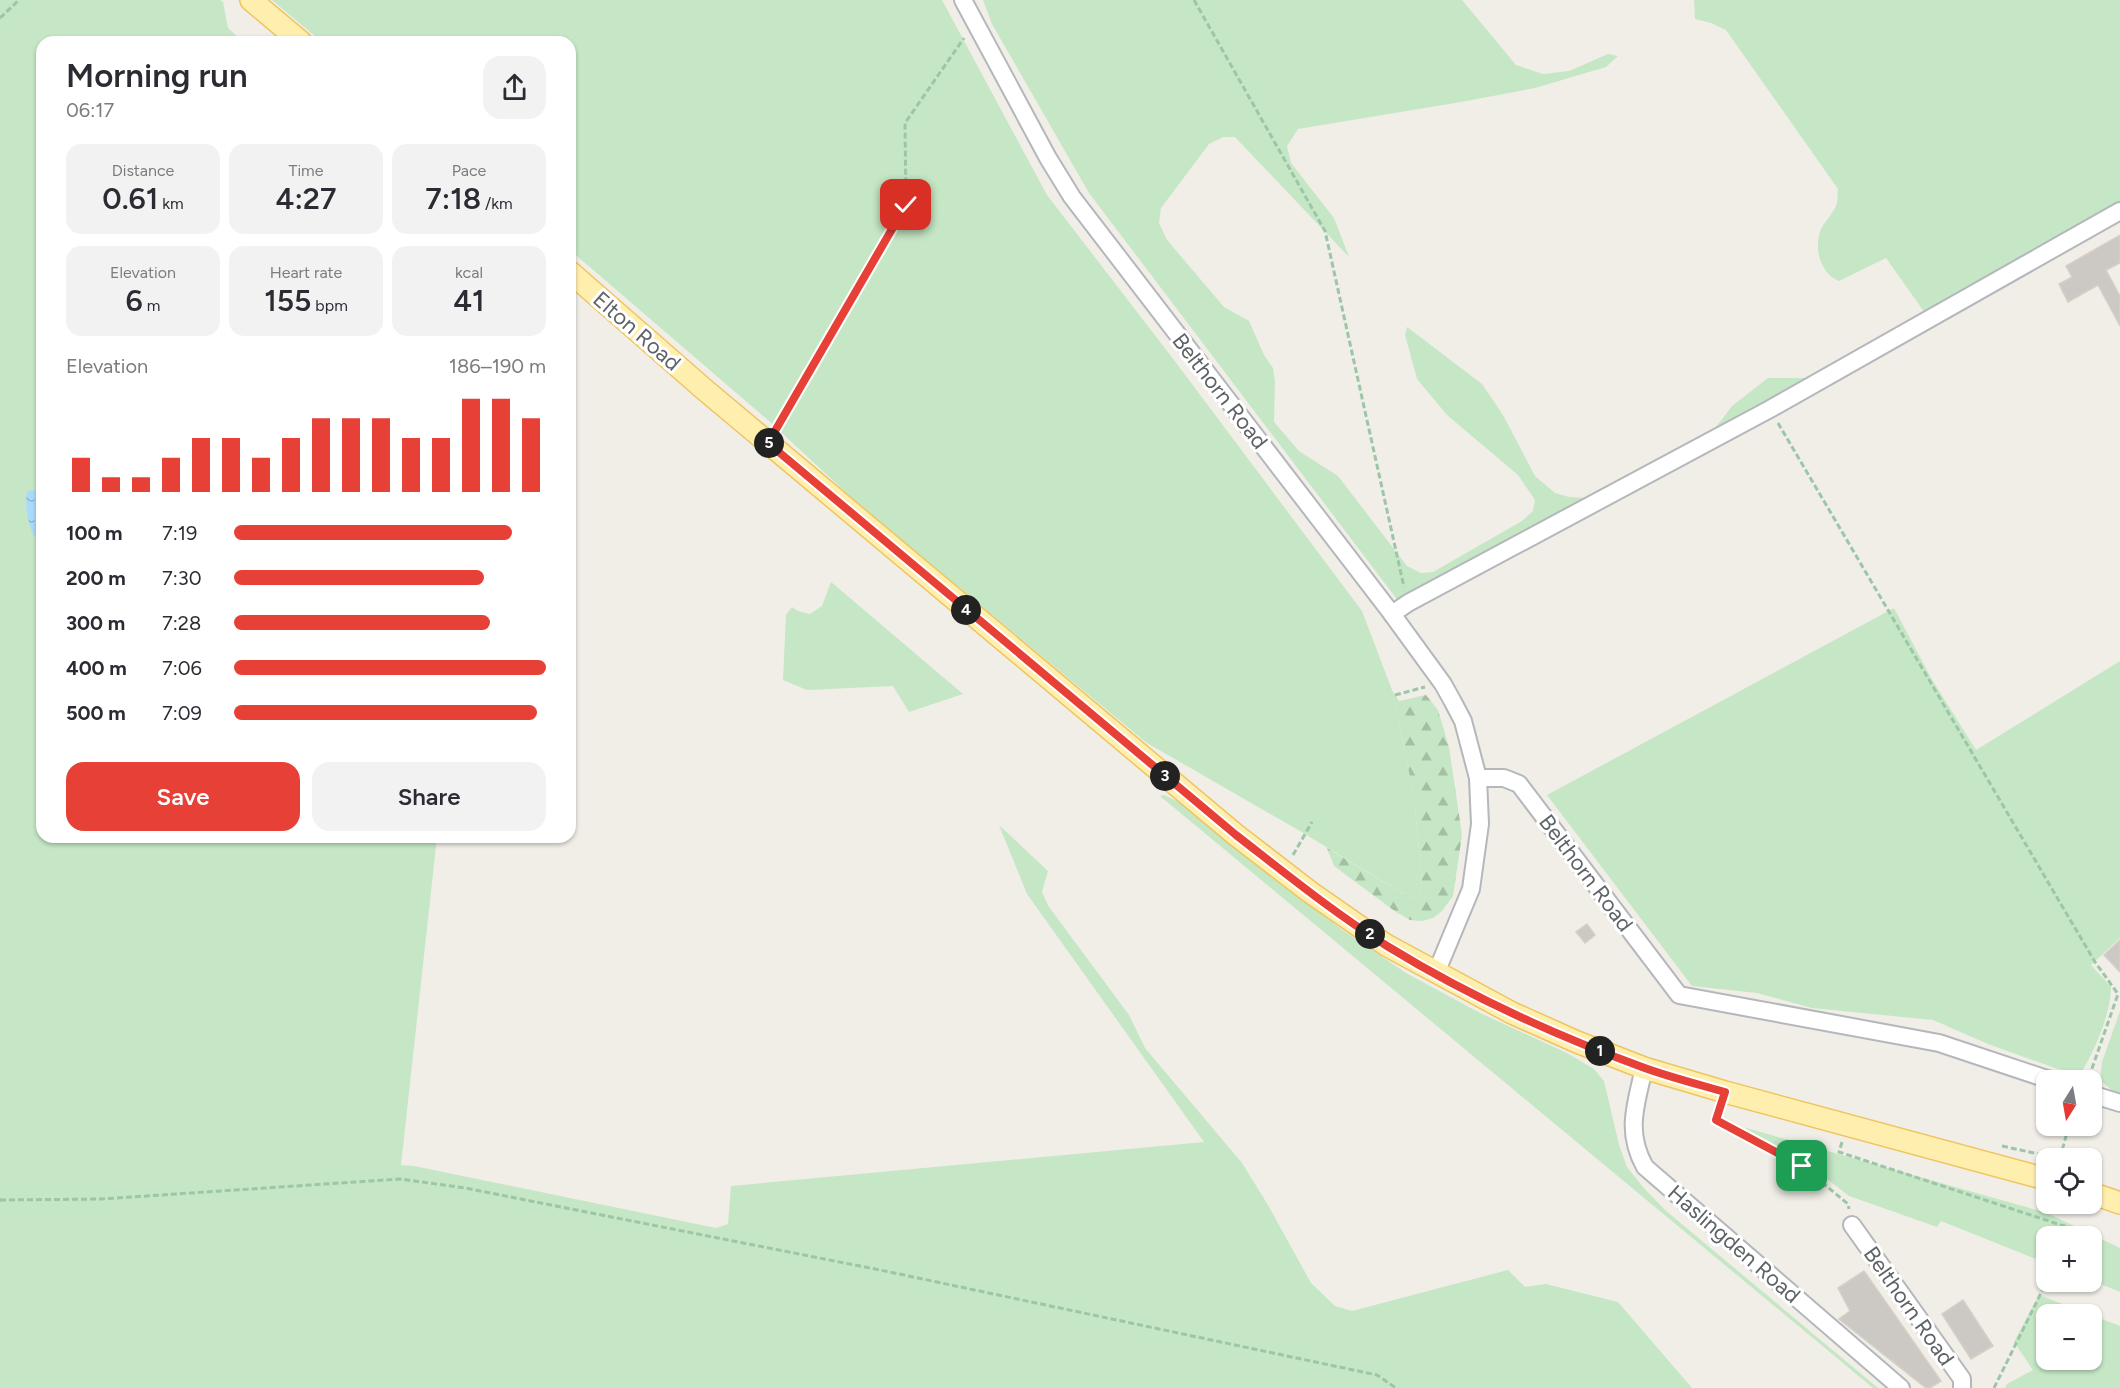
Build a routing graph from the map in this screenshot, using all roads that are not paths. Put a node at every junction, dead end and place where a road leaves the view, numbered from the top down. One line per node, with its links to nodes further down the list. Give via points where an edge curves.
1 (251, 0): 3 (main road)
2 (963, 0): 6 (street, Belthorn Road, via 1072,196)
3 (294, 36)
4 (2120, 211): 6 (street, via 1770,409)
5 (576, 277): 8 (main road, Elton Road, via 1236,835 1386,945)
6 (1392, 614): 7 (street, Belthorn Road, via 1441,681 1462,721)
7 (1478, 778): 8 (street, Belthorn Road, via 1480,824 1471,890); 10 (street, Belthorn Road, via 1504,778 1519,784 1679,995 1939,1043)
8 (1436, 973): 9 (main road, via 1577,1042)
9 (1644, 1068): 13 (main road); 17 (street, Haslingden Road, via 1632,1132 1645,1167)
10 (2036, 1075)
11 (2102, 1097): 12 (street)
12 (2120, 1103)
13 (2036, 1176)
14 (2102, 1197): 15 (main road)
15 (2120, 1203)
16 (1852, 1225): 18 (street, Belthorn Road, via 1962,1379)
17 (1900, 1388)
18 (1962, 1388)

